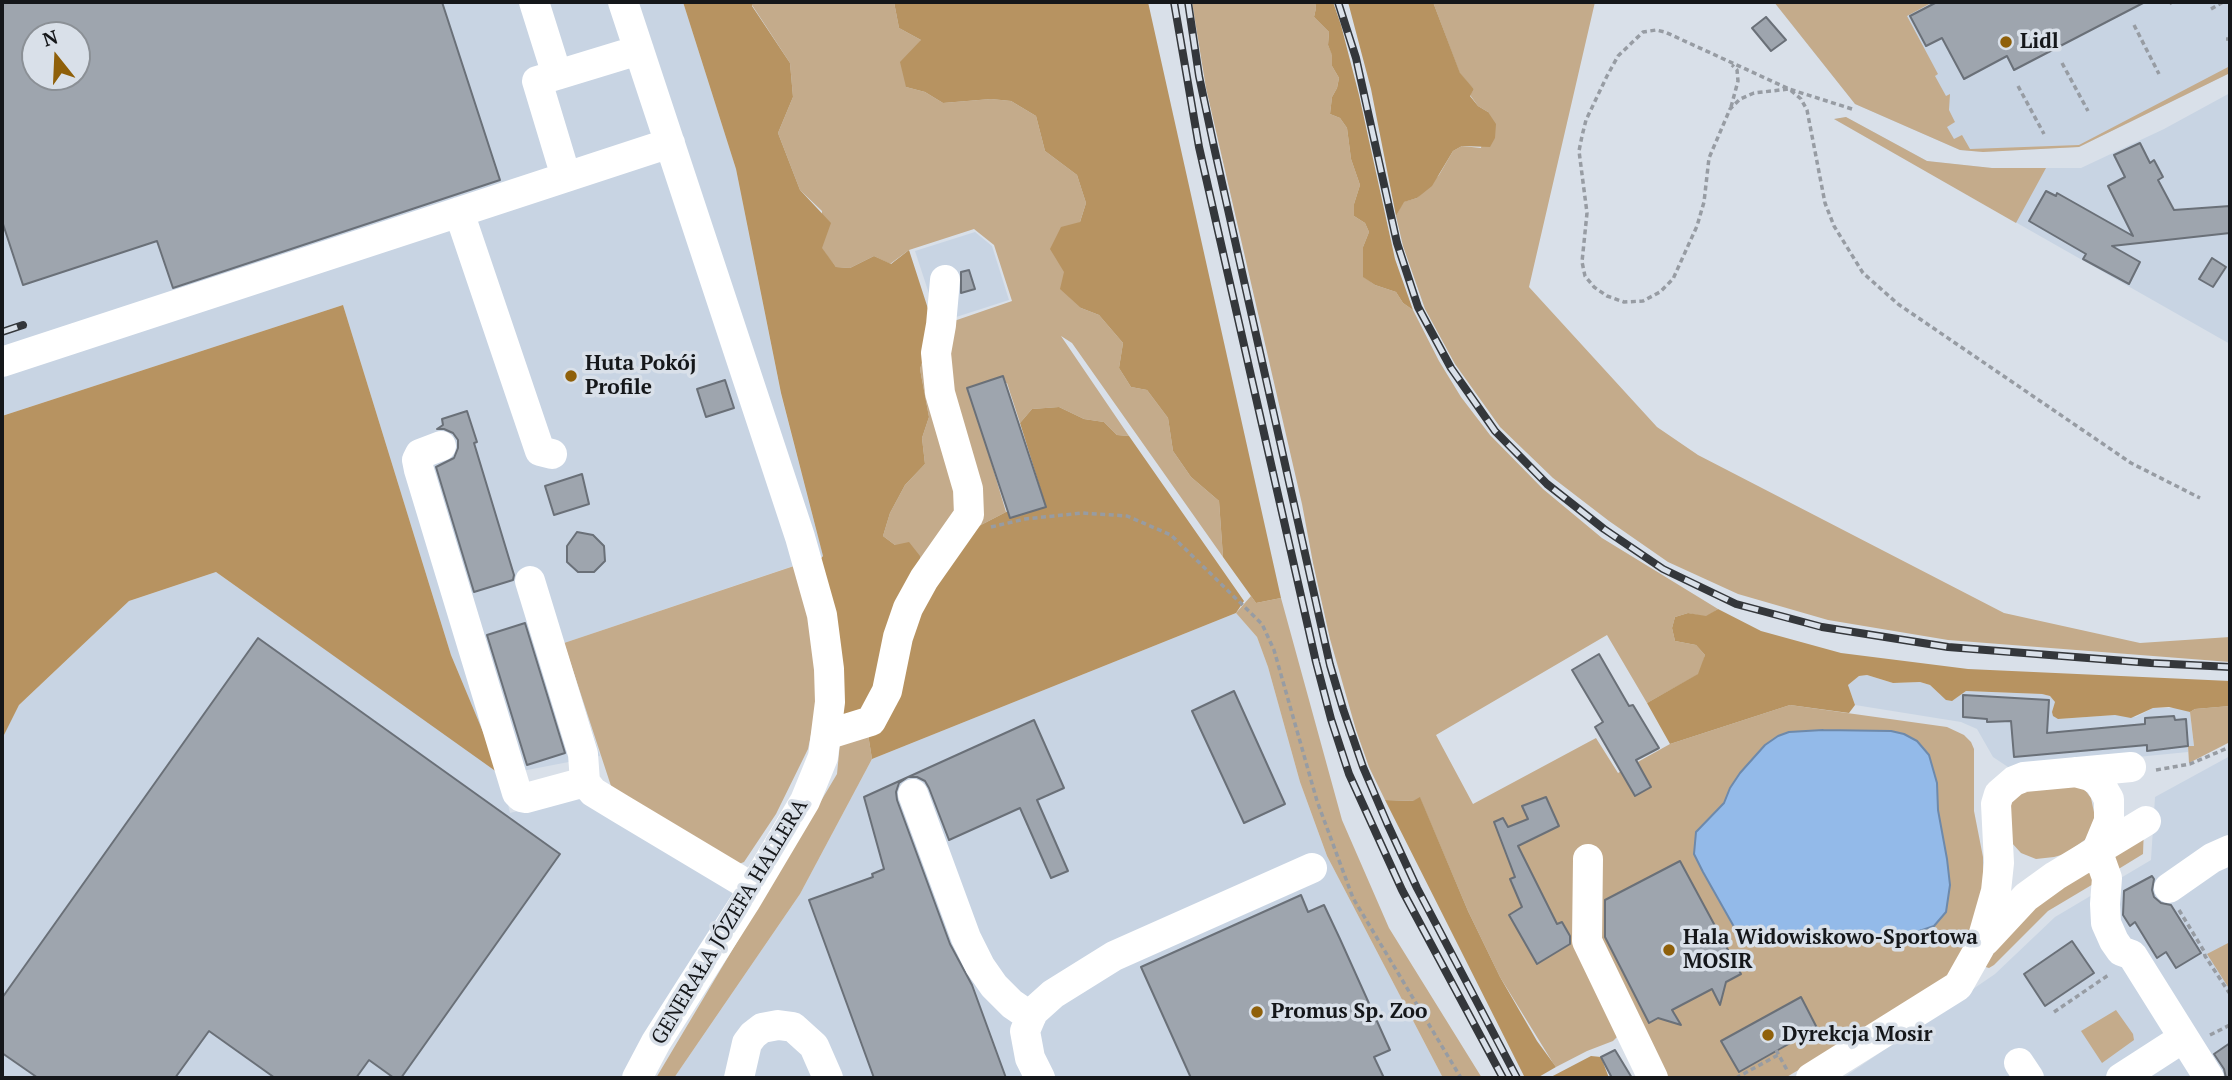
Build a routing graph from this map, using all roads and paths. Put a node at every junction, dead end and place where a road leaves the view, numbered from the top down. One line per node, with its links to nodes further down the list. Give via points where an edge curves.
1 (534, 2): 10 (street)
2 (623, 2): 6 (street, GENERAŁA JÓZEFA HALLERA)
3 (2223, 2): 4 (path)
4 (2211, 9)
5 (2134, 25): 9 (path)
6 (639, 50): 10 (street); 17 (street, GENERAŁA JÓZEFA HALLERA)
7 (1728, 61): 12 (path); 13 (path, via 1737,71 1738,81); 13 (path, via 1656,30 1643,32 1618,56 1586,120 1579,151 1587,213 1582,262 1594,287 1624,302 1643,301 1673,279 1697,226 1709,158)
8 (2062, 63): 15 (path)
9 (2159, 74)
10 (557, 75): 18 (street, via 537,81)
11 (2018, 86): 16 (path)
12 (1789, 89): 13 (path, via 1754,93); 14 (path); 24 (path, via 1807,110 1825,203 1834,226 1863,273 1898,304 2131,463)
13 (1730, 109)
14 (1852, 109)
15 (2088, 111)
16 (2044, 134)
17 (670, 143): 18 (street); 27 (street, GENERAŁA JÓZEFA HALLERA, via 822,615 829,669)
18 (566, 177): 19 (street)
19 (459, 212): 21 (street); 23 (street, via 540,451)
20 (945, 279): 25 (street, via 936,353 940,393 968,489 969,515)
21 (2, 362)
22 (441, 446): 31 (street, via 420,454 419,470 517,793 526,798)
23 (552, 454)
24 (2200, 498)
25 (955, 535): 27 (street, via 908,608 887,691 871,721); 50 (path, via 1025,519 1082,513 1127,516 1171,535 1262,624 1274,650 1317,801 1353,898)
26 (530, 581): 31 (street, via 583,754)
27 (826, 735): 38 (street, GENERAŁA JÓZEFA HALLERA, via 823,757 805,801)
28 (2230, 747): 29 (path, via 2190,764 2157,770)
29 (2131, 767): 30 (street)
30 (2076, 772): 34 (street, via 2099,782 2109,799 2109,821); 40 (street, via 2024,777 1999,794 1996,891)
31 (584, 782): 38 (street, via 593,792)
32 (913, 794): 44 (street, via 979,966 1012,1004)
33 (2146, 821): 34 (street)
34 (2097, 850): 40 (street, via 2026,897); 45 (street, via 2107,878 2106,923 2114,941 2121,951 2132,955)
35 (2230, 850): 39 (street)
36 (1588, 859): 51 (street, via 1587,941)
37 (1312, 868): 44 (street, via 1114,956 1053,994)
38 (753, 888): 46 (street, GENERAŁA JÓZEFA HALLERA)
39 (2169, 888): 42 (path)
40 (1980, 947): 54 (street, via 1958,986)
41 (2112, 973): 43 (path)
42 (2230, 994)
43 (2054, 1012)
44 (1031, 1017): 49 (street, via 1025,1031)
45 (2183, 1038): 55 (street); 56 (street)
46 (637, 1078)
47 (738, 1078): 48 (street, via 753,1035 778,1025 793,1027 814,1046)
48 (828, 1078)
49 (1040, 1078)
50 (1461, 1078)
51 (1653, 1078)
52 (1736, 1078): 53 (path, via 1777,1053)
53 (1792, 1078)
54 (1811, 1078)
55 (2121, 1078)
56 (2209, 1078)

